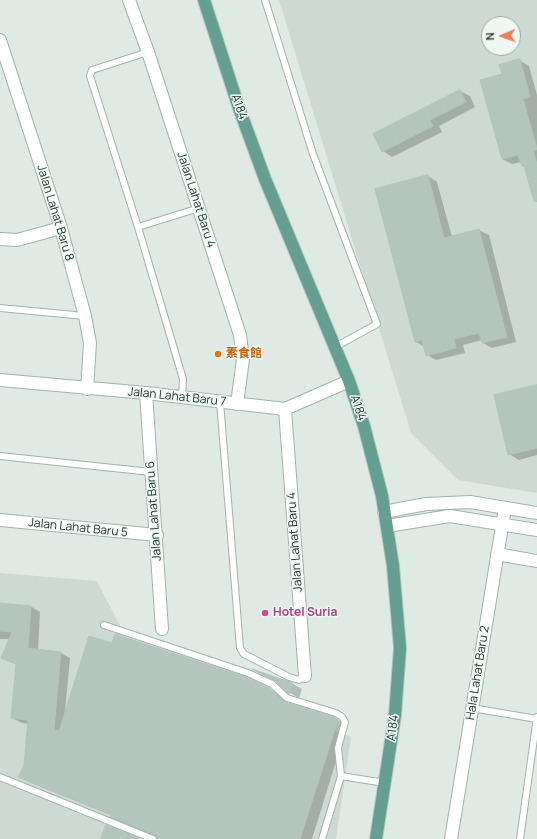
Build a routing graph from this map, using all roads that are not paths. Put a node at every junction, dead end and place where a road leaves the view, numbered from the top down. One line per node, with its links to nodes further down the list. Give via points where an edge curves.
1 (130, 0): 5 (street, Jalan Lahat Baru 4)
2 (204, 0): 12 (main road, A184, via 265,179)
3 (265, 0): 12 (lane, via 313,154 377,324)
4 (0, 40): 8 (street, Jalan Lahat Baru 8)
5 (148, 52): 6 (street, Jalan Lahat Baru 4); 7 (lane, via 92,70 90,76)
6 (199, 208): 7 (lane); 19 (street, Jalan Lahat Baru 4, via 240,335 243,359)
7 (138, 227): 17 (lane, via 183,379)
8 (61, 228): 9 (street, via 17,240); 11 (street, Jalan Lahat Baru 8)
9 (0, 239)
10 (0, 308): 11 (lane)
11 (85, 316): 15 (street, Jalan Lahat Baru 8, via 90,343)
12 (335, 347): 14 (main road, A184)
13 (0, 380): 15 (street, Jalan Lahat Baru 7)
14 (349, 381): 20 (street, Jalan Lahat Baru 7); 24 (main road, A184, via 364,426)
15 (87, 389): 16 (street, Jalan Lahat Baru 7)
16 (146, 393): 17 (street, Jalan Lahat Baru 7); 22 (street, Jalan Lahat Baru 6)
17 (182, 397): 18 (street, Jalan Lahat Baru 7)
18 (220, 402): 19 (street, Jalan Lahat Baru 7); 35 (lane, via 240,648 244,654 289,677 299,680)
19 (237, 404): 20 (street, Jalan Lahat Baru 7)
20 (285, 409): 35 (street, Jalan Lahat Baru 4)
21 (0, 456): 22 (lane)
22 (151, 472): 30 (street, Jalan Lahat Baru 6)
23 (505, 508): 24 (street, via 470,502 451,502); 25 (street); 27 (street, Hala Lahat Baru 2)
24 (384, 512): 28 (main road, A184)
25 (537, 513)
26 (0, 520): 30 (street, Jalan Lahat Baru 5)
27 (502, 524): 28 (street, via 450,516); 29 (street); 31 (street, Hala Lahat Baru 2)
28 (387, 526): 40 (main road, A184, via 400,648 395,715)
29 (537, 530)
30 (157, 535): 34 (street, Jalan Lahat Baru 6)
31 (497, 554): 32 (street); 36 (street, Hala Lahat Baru 2)
32 (537, 561)
33 (104, 625): 38 (lane, via 248,673 272,684 287,698 336,712 345,722 338,748)
34 (162, 629)
35 (305, 676)
36 (472, 708): 37 (lane); 44 (street, Hala Lahat Baru 2)
37 (537, 718): 45 (lane)
38 (341, 776): 40 (lane); 42 (lane)
39 (0, 777): 41 (lane)
40 (385, 783): 43 (main road, A184)
41 (153, 839)
42 (322, 839)
43 (376, 839)
44 (452, 839)
45 (520, 839)

